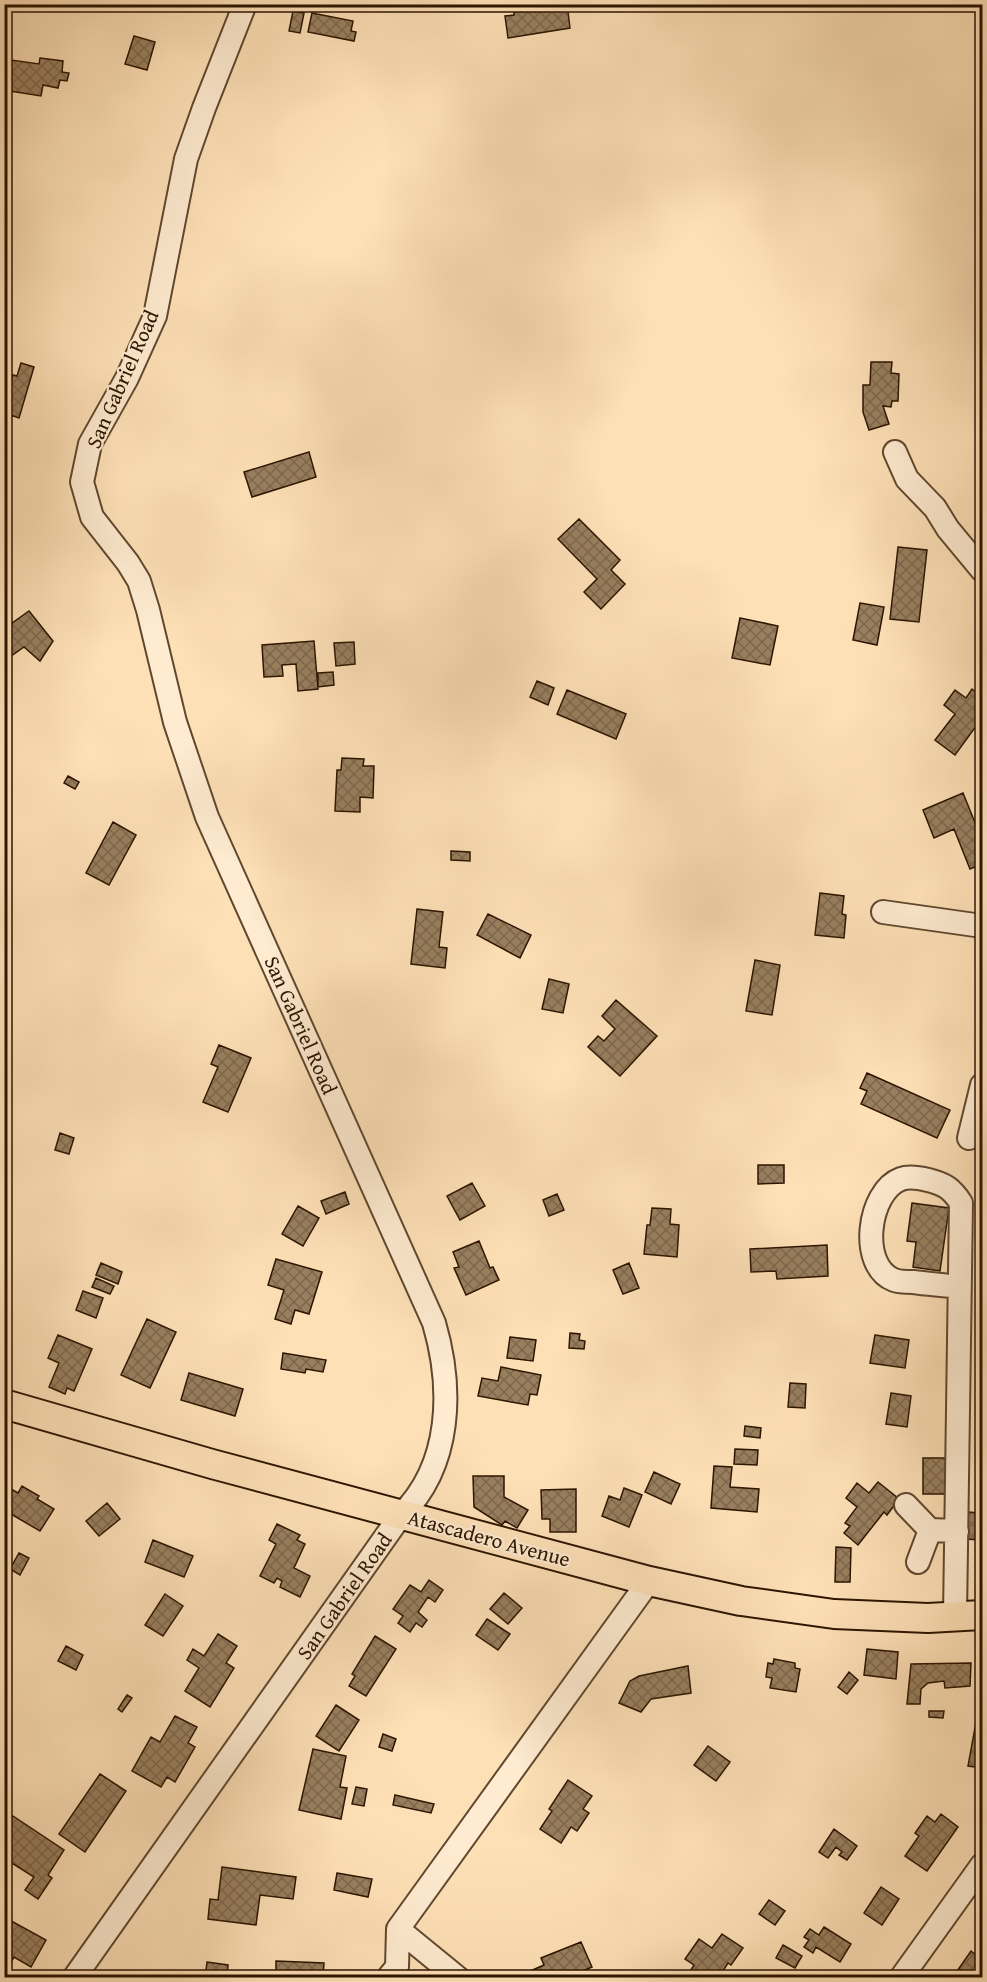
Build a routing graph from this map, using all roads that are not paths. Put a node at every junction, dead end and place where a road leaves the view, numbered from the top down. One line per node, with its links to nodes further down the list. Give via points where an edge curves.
1 (245, 4): 11 (street, San Gabriel Road, via 186,159 155,316 127,378 90,444 82,482 92,517 139,581 175,722 207,817 436,1332 445,1379 442,1435 432,1471 417,1500)
2 (895, 452): 3 (street, via 907,479 935,507)
3 (982, 570)
4 (883, 912): 5 (street)
5 (982, 926)
6 (982, 1085): 7 (street)
7 (969, 1138)
8 (959, 1287): 8 (street, via 894,1280 876,1262 871,1232 876,1208 889,1186 902,1178 941,1184 953,1191 961,1203); 13 (street)
9 (4, 1404): 11 (main road, Atascadero Avenue)
10 (906, 1504): 12 (street)
11 (401, 1515): 15 (main road, Atascadero Avenue); 19 (street, San Gabriel Road)
12 (930, 1530): 13 (street); 14 (street)
13 (957, 1531): 16 (street)
14 (918, 1562)
15 (649, 1581): 16 (main road, Atascadero Avenue, via 741,1601 834,1614); 18 (street)
16 (969, 1616)
17 (982, 1865): 22 (street)
18 (398, 1929): 20 (street, via 397,1967); 21 (street)
19 (74, 1977)
20 (388, 1977)
21 (458, 1977)
22 (901, 1977)

